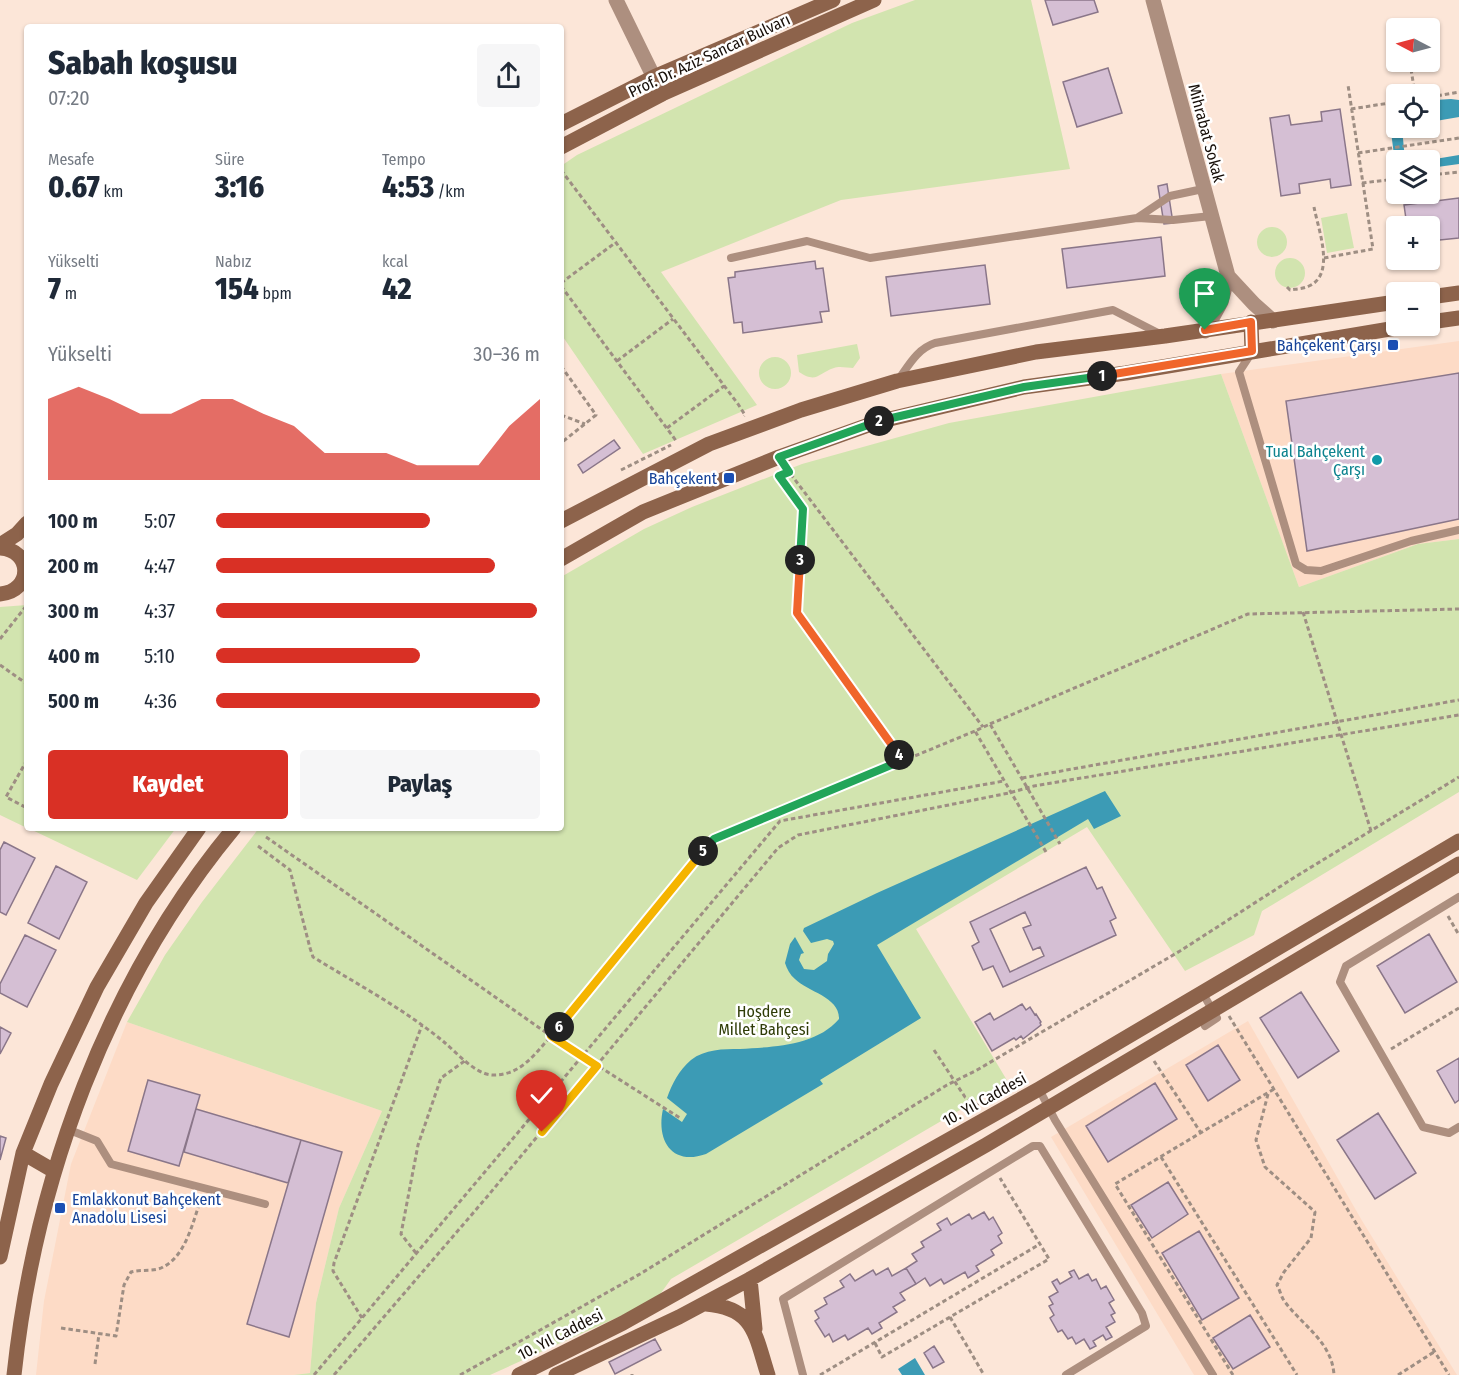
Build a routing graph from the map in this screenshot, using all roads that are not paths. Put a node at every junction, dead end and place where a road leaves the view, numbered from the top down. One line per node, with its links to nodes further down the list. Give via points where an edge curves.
1 (616, 0): 5 (street)
2 (833, 0): 5 (main road, Prof. Dr. Aziz Sancar Bulvarı)
3 (874, 0): 6 (main road, Prof. Dr. Aziz Sancar Bulvarı)
4 (1153, 0): 9 (street, Mihrabat Sokak)
5 (654, 77): 6 (street); 7 (main road, Prof. Dr. Aziz Sancar Bulvarı)
6 (662, 94): 8 (main road, Prof. Dr. Aziz Sancar Bulvarı)
7 (564, 122)
8 (564, 145)
9 (1203, 189): 10 (street, Mihrabat Sokak); 11 (lane, via 1170,196)
10 (1211, 216): 11 (lane); 13 (street, Mihrabat Sokak)
11 (1137, 219): 12 (lane, via 870,258 807,241)
12 (731, 258)
13 (1228, 276): 18 (street); 21 (street, via 1221,302)
14 (1459, 293): 15 (main road)
15 (1440, 296)
16 (1386, 304): 18 (main road)
17 (1459, 318): 19 (main road)
18 (1273, 321): 20 (main road)
19 (1440, 321)
20 (1251, 322): 21 (main road); 24 (main road)
21 (1205, 330): 23 (main road)
22 (1386, 330): 24 (main road)
23 (1165, 336): 25 (main road, via 1036,352); 25 (lane, via 1113,310 925,346)
24 (1252, 351): 28 (lane, via 1239,372 1296,564 1305,570 1321,571 1411,541); 30 (main road, via 1024,387 877,422 643,512)
25 (897, 381): 26 (main road, via 801,410 709,444)
26 (564, 519)
27 (24, 526): 29 (main road)
28 (1459, 530)
29 (0, 546): 31 (main road, via 21,556)
30 (564, 557)
31 (24, 572)
32 (24, 578): 33 (main road, via 15,590)
33 (1, 595)
34 (197, 831): 46 (main road, via 146,903 97,987)
35 (232, 831): 45 (main road, via 178,902 145,959 113,1018)
36 (1459, 841): 39 (main road, 10. Yıl Caddesi)
37 (1459, 864): 40 (main road)
38 (1459, 897): 44 (lane, via 1346,966 1340,982 1423,1127 1449,1133)
39 (1202, 992): 40 (lane); 42 (main road, 10. Yıl Caddesi)
40 (1217, 1008): 41 (lane, via 1217,1018); 43 (main road)
41 (1205, 1026)
42 (1039, 1089): 43 (lane); 54 (main road, 10. Yıl Caddesi, via 623,1323)
43 (1048, 1108): 50 (main road); 59 (lane)
44 (1459, 1127)
45 (67, 1129): 47 (main road); 48 (lane, via 97,1141 111,1164)
46 (23, 1153): 47 (main road); 49 (main road)
47 (54, 1171): 53 (main road, via 28,1282)
48 (265, 1204)
49 (0, 1257)
50 (750, 1279): 51 (main road); 52 (main road)
51 (706, 1304): 52 (main road, via 724,1305 745,1316); 55 (main road)
52 (755, 1335): 56 (main road)
53 (14, 1375)
54 (519, 1375)
55 (556, 1375)
56 (768, 1375)
57 (802, 1375): 58 (lane, via 783,1299 1033,1146 1040,1146 1142,1313 1146,1326)
58 (1066, 1375)
59 (1213, 1375)

